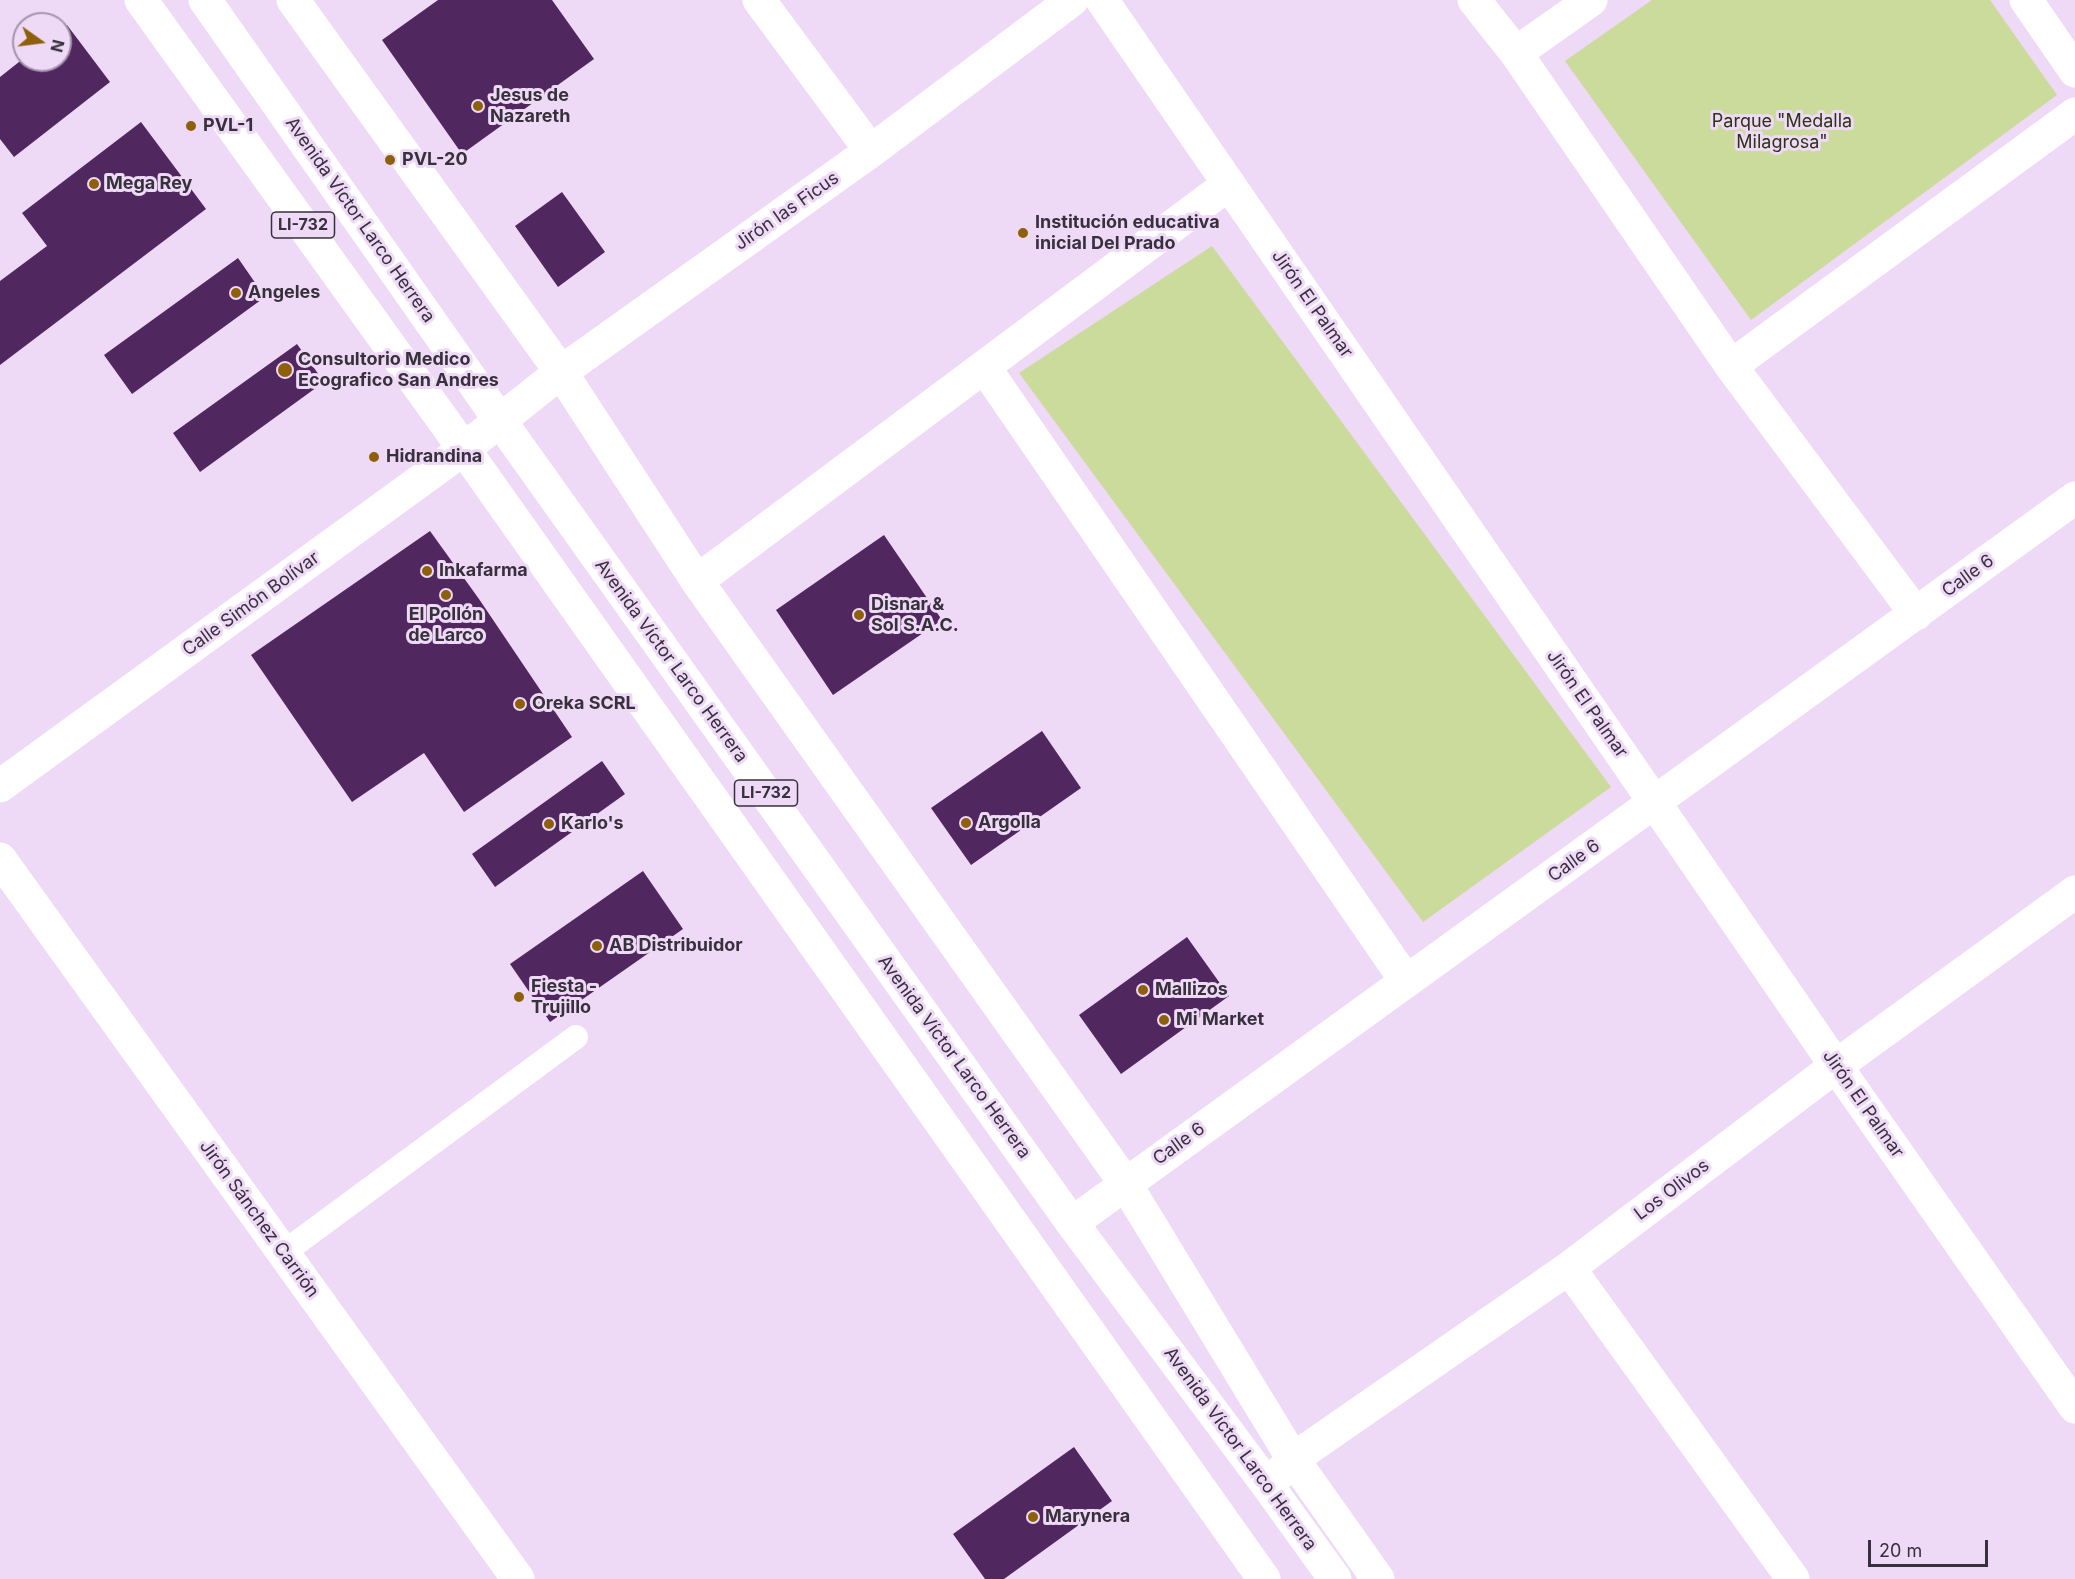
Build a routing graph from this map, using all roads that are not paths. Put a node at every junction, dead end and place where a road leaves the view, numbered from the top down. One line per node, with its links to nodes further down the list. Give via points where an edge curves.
1 (141, 0): 19 (street, LI-732)
2 (205, 0): 18 (street, Avenida Víctor Larco Herrera / LI-732)
3 (293, 0): 17 (street, Avenida Víctor Larco Herrera)
4 (759, 0): 13 (street)
5 (1072, 0): 13 (street, Jirón las Ficus)
6 (1102, 0): 14 (street, Jirón El Palmar)
7 (1474, 0): 10 (street)
8 (1591, 0): 10 (street)
9 (2026, 0): 11 (street)
10 (1516, 53): 15 (street)
11 (2075, 71)
12 (2075, 114): 15 (street)
13 (871, 151): 17 (street, Jirón las Ficus)
14 (1229, 184): 16 (street); 24 (street, Jirón El Palmar)
15 (1731, 366): 22 (street)
16 (985, 368): 21 (street); 27 (street)
17 (561, 372): 18 (street, Jirón las Ficus); 21 (street, Avenida Víctor Larco Herrera)
18 (501, 422): 19 (street, Calle Simón Bolívar); 31 (street, Avenida Víctor Larco Herrera / LI-732)
19 (464, 449): 23 (street, Calle Simón Bolívar); 38 (street, LI-732)
20 (2075, 498): 22 (street, Calle 6)
21 (697, 581): 30 (street, Avenida Víctor Larco Herrera)
22 (1916, 614): 24 (street, Calle 6)
23 (0, 786)
24 (1655, 802): 27 (street, Calle 6); 29 (street, Jirón El Palmar)
25 (0, 859): 32 (street, Jirón Sánchez Carrión)
26 (2075, 892): 29 (street, Los Olivos)
27 (1407, 981): 30 (street, Calle 6)
28 (576, 1037): 32 (lane)
29 (1836, 1066): 33 (street, Los Olivos); 34 (street, Jirón El Palmar)
30 (1125, 1183): 31 (street, Calle 6); 35 (street, Avenida Víctor Larco Herrera)
31 (1072, 1222): 36 (street, Avenida Víctor Larco Herrera / LI-732)
32 (283, 1253): 37 (street, Jirón Sánchez Carrión)
33 (1569, 1268): 35 (street, Los Olivos); 41 (street)
34 (2075, 1407)
35 (1293, 1460): 36 (street, Los Olivos); 40 (street, Avenida Víctor Larco Herrera)
36 (1268, 1486): 39 (street, Avenida Víctor Larco Herrera / LI-732)
37 (518, 1579)
38 (1264, 1579)
39 (1335, 1579)
40 (1378, 1579)
41 (1793, 1579)

